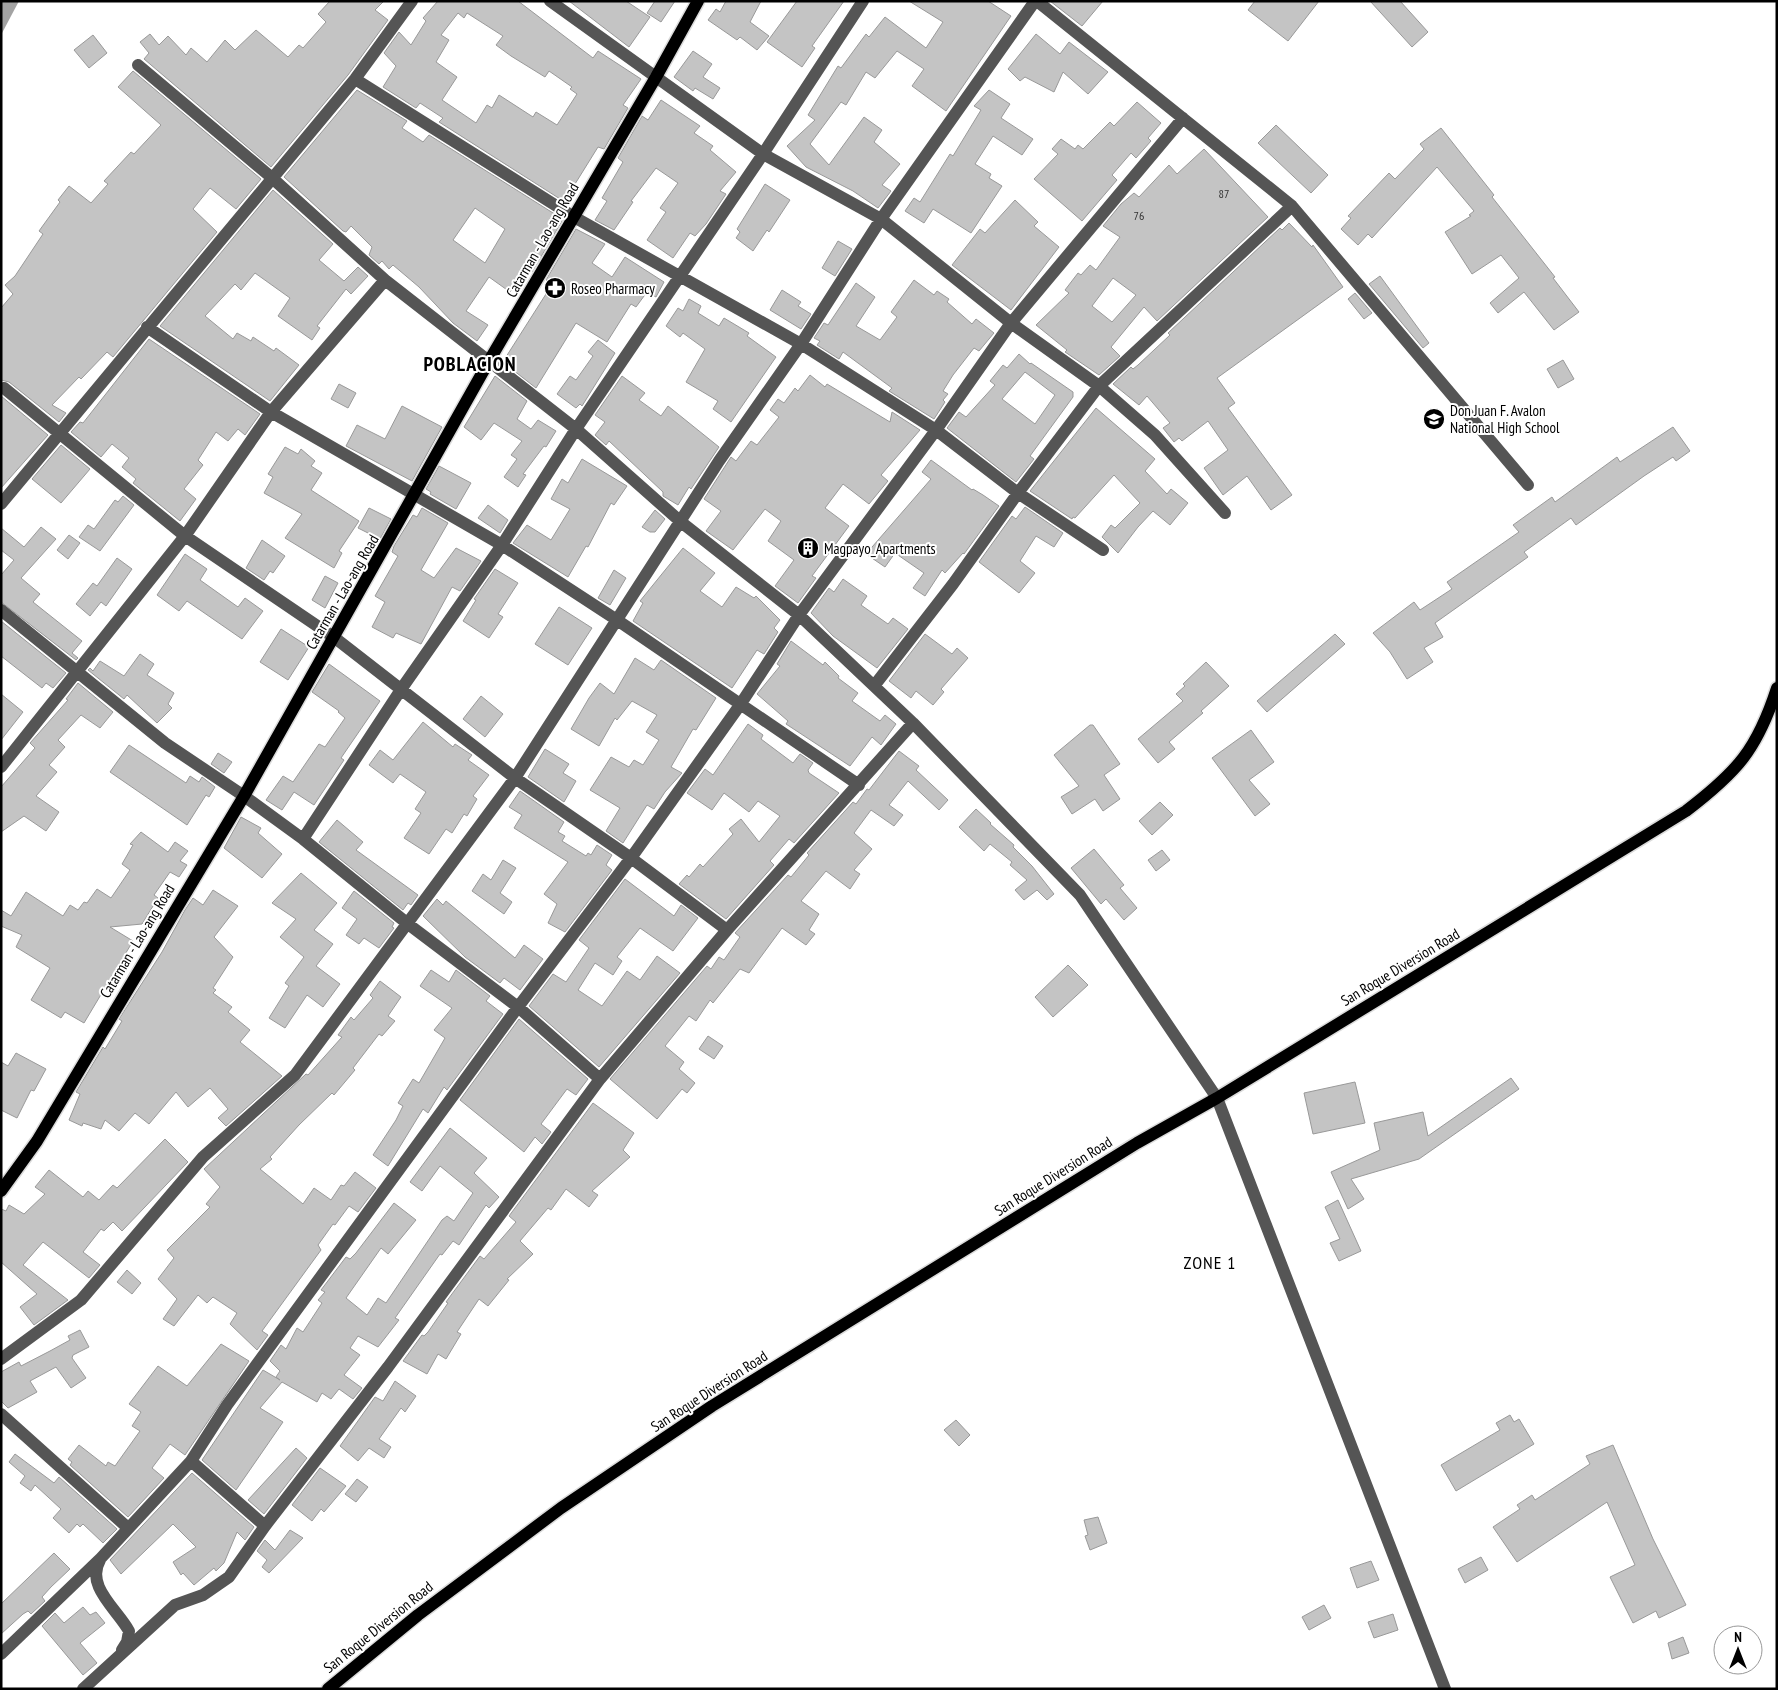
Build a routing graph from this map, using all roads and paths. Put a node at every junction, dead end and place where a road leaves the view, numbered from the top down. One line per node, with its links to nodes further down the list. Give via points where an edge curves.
1 (412, 1): 8 (street)
2 (550, 1): 7 (street)
3 (698, 1): 7 (main road, Catarman - Lao-ang Road)
4 (862, 1): 10 (street)
5 (1036, 1): 9 (street); 14 (street)
6 (138, 65): 11 (street)
7 (656, 77): 10 (street); 13 (main road, Catarman - Lao-ang Road)
8 (355, 79): 11 (street); 13 (street)
9 (1184, 118): 12 (street); 17 (street)
10 (763, 154): 14 (street); 15 (street)
11 (271, 177): 16 (street); 18 (street)
12 (1292, 206): 21 (street); 27 (street)
13 (574, 217): 15 (street); 20 (main road, Catarman - Lao-ang Road)
14 (881, 219): 17 (street); 19 (street)
15 (679, 274): 19 (street); 24 (street)
16 (385, 280): 20 (street); 23 (street)
17 (1011, 323): 21 (street); 25 (street)
18 (147, 327): 23 (street); 26 (street)
19 (800, 344): 25 (street); 32 (street)
20 (489, 362): 24 (street); 29 (main road, Catarman - Lao-ang Road)
21 (1099, 386): 28 (street); 31 (street, via 1155,436)
22 (4, 388): 26 (street)
23 (271, 412): 29 (street); 33 (street)
24 (576, 430): 32 (street); 34 (street)
25 (936, 430): 28 (street); 37 (street)
26 (60, 434): 30 (street); 33 (street)
27 (1528, 485)
28 (1018, 493): 35 (street); 41 (street)
29 (415, 496): 34 (street); 39 (main road, Catarman - Lao-ang Road)
30 (1, 504)
31 (1225, 512)
32 (681, 522): 37 (street); 38 (street)
33 (185, 536): 39 (street); 40 (street)
34 (502, 545): 38 (street); 42 (street)
35 (1103, 550)
36 (1, 610): 40 (street)
37 (799, 615): 41 (street); 44 (street)
38 (617, 620): 44 (street); 47 (street)
39 (335, 638): 42 (street); 49 (main road, Catarman - Lao-ang Road)
40 (79, 672): 46 (street); 49 (street, via 165,743)
41 (874, 686): 45 (street)
42 (402, 688): 47 (street); 50 (street)
43 (1777, 688): 56 (main road, San Roque Diversion Road, via 1760,732 1736,769 1686,811)
44 (740, 705): 48 (street); 51 (street)
45 (913, 723): 48 (street); 56 (street, via 1080,895)
46 (1, 767)
47 (515, 778): 51 (street); 52 (street)
48 (859, 785): 53 (street)
49 (244, 796): 50 (street); 57 (main road, Catarman - Lao-ang Road, via 37,1141)
50 (302, 839): 52 (street)
51 (630, 858): 53 (street); 54 (street)
52 (408, 924): 54 (street); 58 (street, via 295,1075 204,1156 82,1300)
53 (727, 930): 55 (street)
54 (518, 1007): 55 (street); 60 (street, via 227,1405)
55 (600, 1079): 61 (street, via 388,1367)
56 (1217, 1098): 67 (main road, San Roque Diversion Road, via 1137,1143 712,1406 553,1514 418,1615); 68 (street)
57 (1, 1191)
58 (1, 1359)
59 (1, 1414): 62 (street)
60 (191, 1461): 61 (street); 62 (street)
61 (266, 1526): 64 (street, via 229,1577 203,1596 175,1605)
62 (128, 1528): 63 (street)
63 (101, 1558): 64 (street, via 96,1568 96,1582 129,1631); 65 (street)
64 (121, 1653): 66 (street)
65 (1, 1654)
66 (83, 1689)
67 (328, 1689)
68 (1445, 1689)

